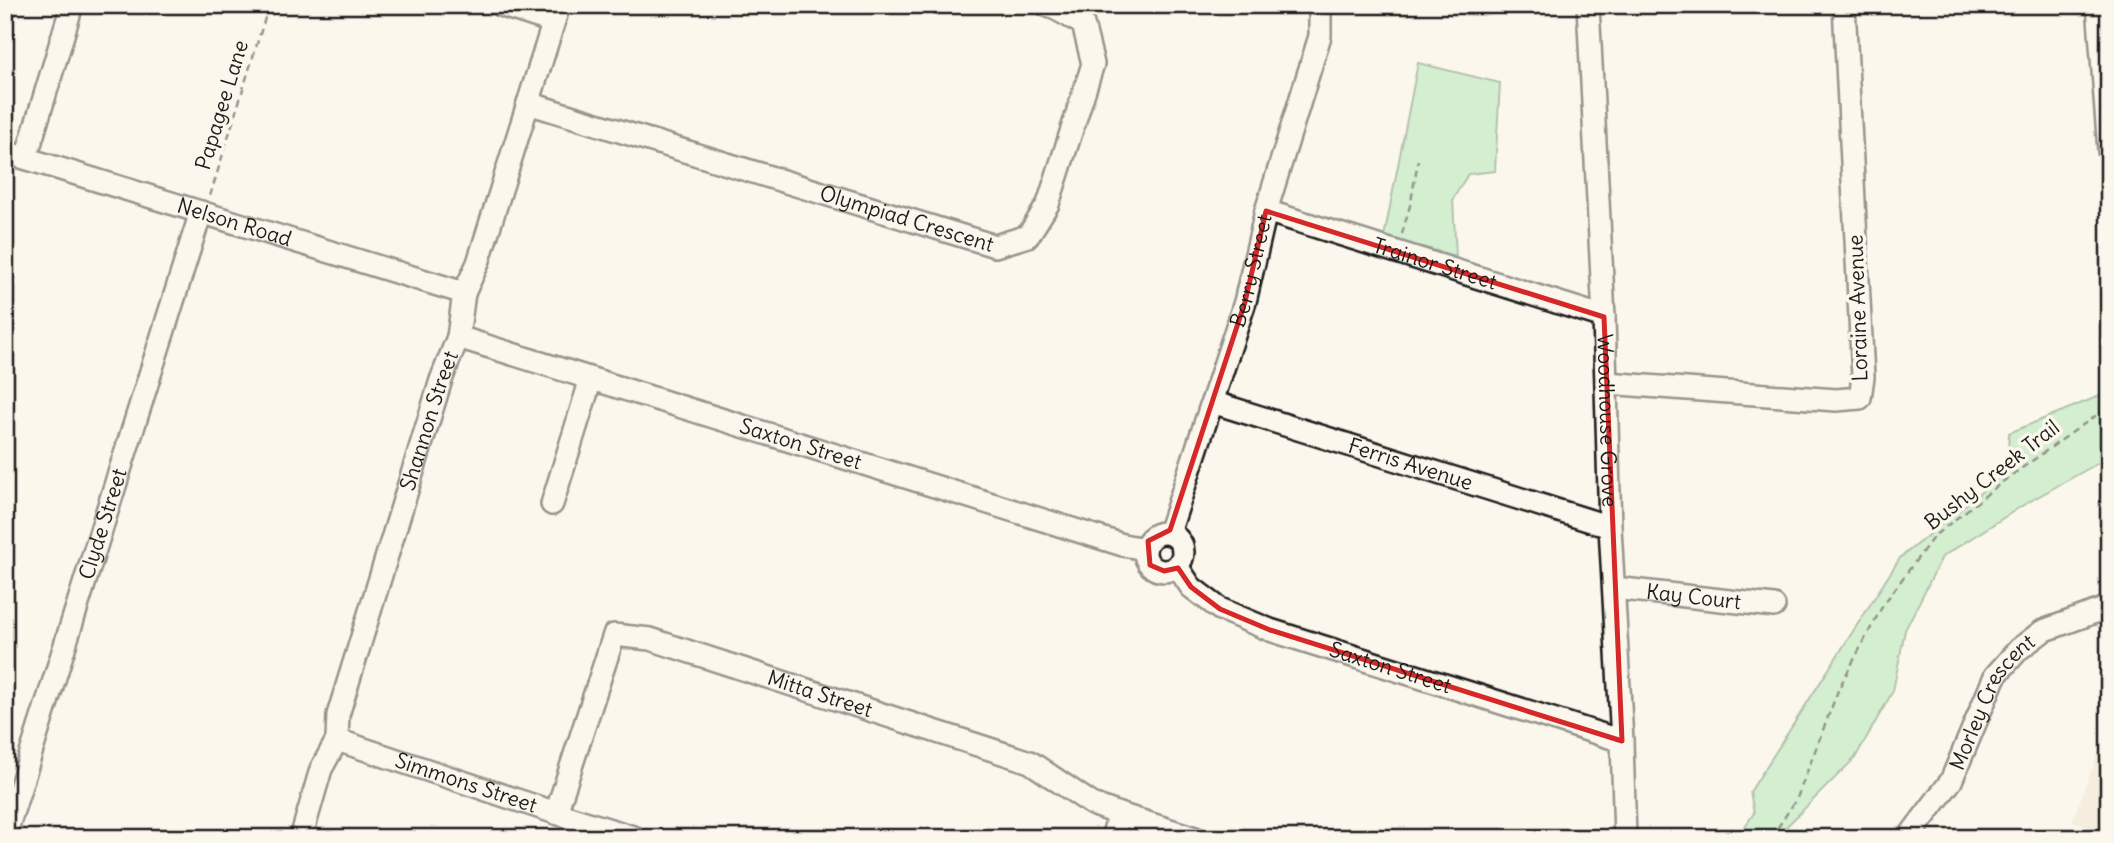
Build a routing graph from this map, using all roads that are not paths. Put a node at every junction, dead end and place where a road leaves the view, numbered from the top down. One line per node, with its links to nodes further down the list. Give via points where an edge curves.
1 (72, 5): 11 (street)
2 (500, 5): 8 (street)
3 (1046, 5): 9 (street, Olympiad Crescent, via 1083,24 1093,64 1048,204 1028,236 995,246)
4 (1320, 5): 12 (street, Berry Street, via 1321,36)
5 (1588, 5): 15 (street, Woodhouse Grove)
6 (1844, 5): 18 (street, Loraine Avenue, via 1863,377 1860,398)
7 (2098, 5): 10 (street)
8 (556, 14): 9 (street, Shannon Street)
9 (528, 103): 14 (street, Shannon Street)
10 (2109, 151)
11 (15, 155): 13 (street, Nelson Road)
12 (1266, 211): 15 (street, Trainor Street); 19 (street, Berry Street, via 1245,302)
13 (201, 212): 14 (street, Nelson Road); 32 (street, Clyde Street)
14 (464, 293): 16 (street, Shannon Street)
15 (1604, 317): 18 (street, Woodhouse Grove)
16 (458, 337): 17 (street, Saxton Street); 28 (street, Shannon Street, via 338,715)
17 (591, 379): 20 (street); 23 (street, Saxton Street)
18 (1606, 383): 21 (street, Woodhouse Grove)
19 (1212, 402): 21 (street, Ferris Avenue); 22 (street, Berry Street)
20 (552, 504)
21 (1610, 527): 25 (street, Woodhouse Grove)
22 (1169, 533): 23 (street, via 1155,535); 24 (street, via 1183,549)
23 (1145, 549): 24 (street, via 1150,565 1158,570)
24 (1177, 566): 29 (street, Saxton Street, via 1191,587 1220,610 1270,630)
25 (1614, 588): 26 (street, Kay Court); 29 (street, Woodhouse Grove)
26 (1774, 606)
27 (2109, 607): 38 (street, Morley Crescent, via 2043,631 1995,676 1951,781)
28 (337, 740): 30 (street, Simmons Street); 33 (street, Shannon Street, via 321,769)
29 (1622, 741): 37 (street, Woodhouse Grove)
30 (556, 813): 31 (street, Mitta Street, via 614,635 650,639 1030,762 1092,804); 34 (street, Simmons Street)
31 (1119, 814): 35 (street); 36 (street, Mitta Street)
32 (5, 836)
33 (301, 838)
34 (636, 838)
35 (1112, 838)
36 (1195, 838)
37 (1625, 838)
38 (1908, 838)

